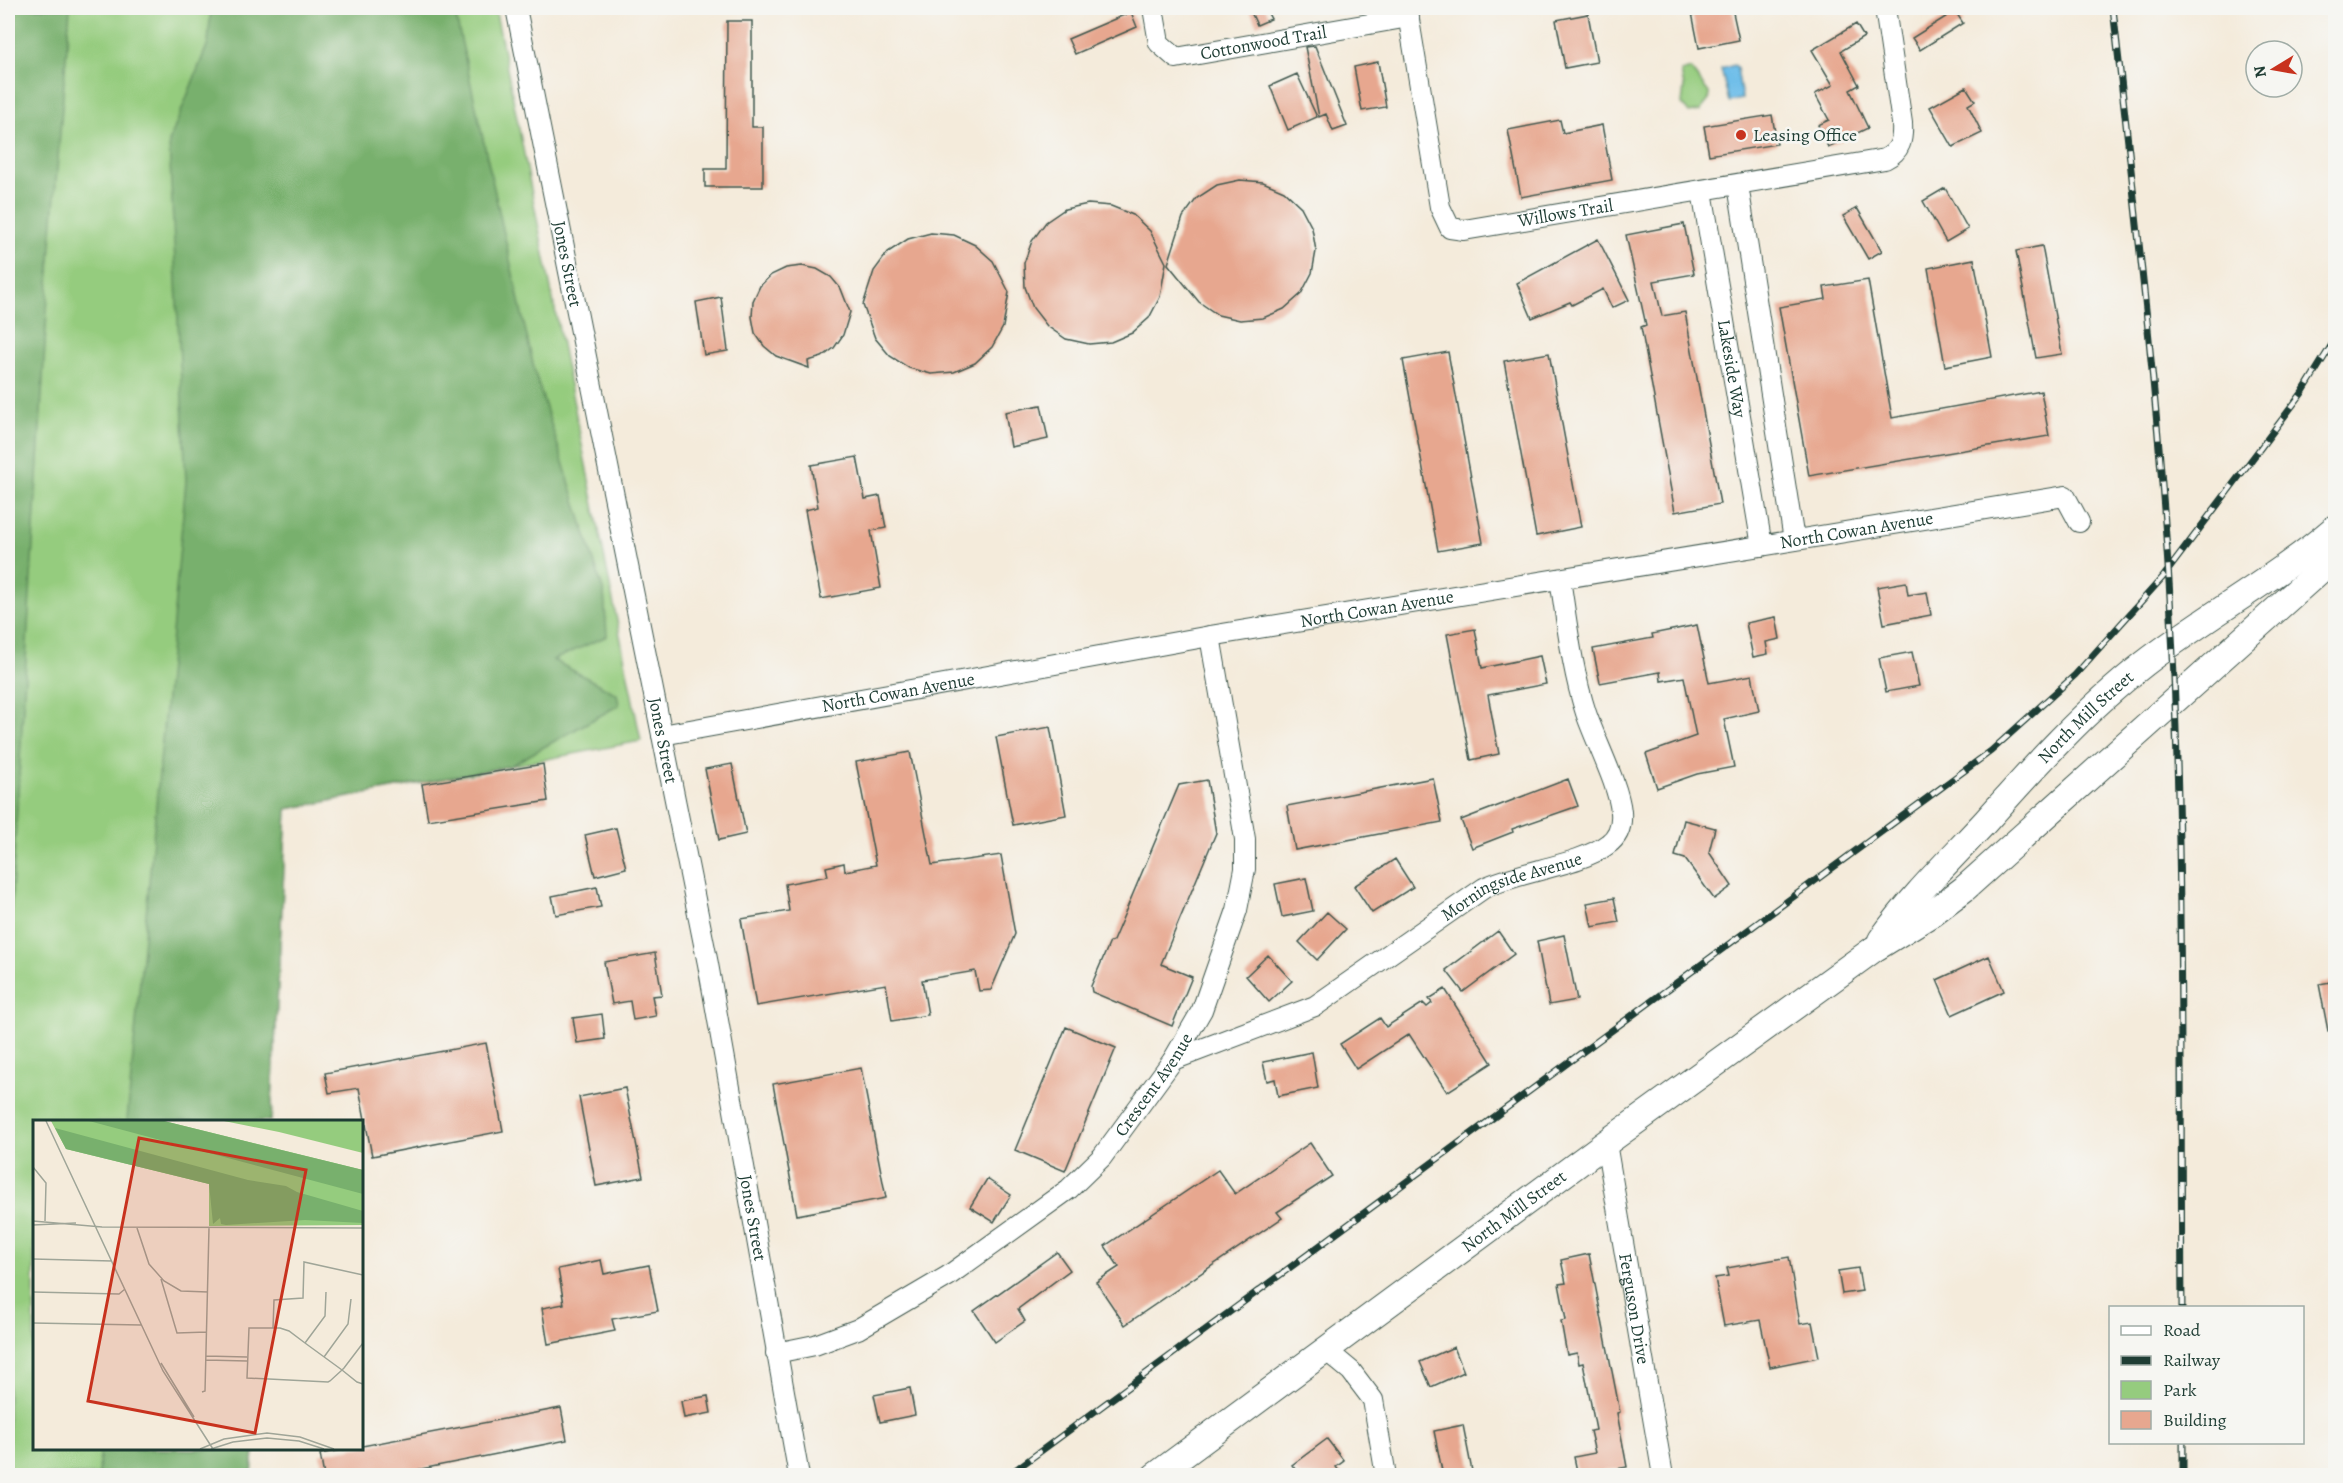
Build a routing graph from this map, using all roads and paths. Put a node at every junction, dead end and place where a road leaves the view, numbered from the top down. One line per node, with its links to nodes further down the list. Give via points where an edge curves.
1 (516, 8): 14 (street, Jones Street)
2 (1154, 8): 4 (street, Cottonwood Trail, via 1160,44 1176,58)
3 (1885, 8): 5 (street, Willows Trail, via 1902,123 1899,148 1885,159)
4 (1408, 12): 6 (street, Willows Trail, via 1440,207 1450,228 1464,230)
5 (1738, 185): 6 (street, Willows Trail); 9 (street, Lakeside Way)
6 (1702, 191): 10 (street, Lakeside Way)
7 (2079, 522): 9 (street, North Cowan Avenue, via 2065,496)
8 (2336, 527): 15 (main road, North Mill Street, via 2181,636 2104,699 2047,752 1907,904)
9 (1794, 540): 10 (street, North Cowan Avenue)
10 (1762, 546): 12 (street, North Cowan Avenue)
11 (2336, 556): 15 (main road, North Mill Street, via 1964,889)
12 (1560, 579): 13 (street, North Cowan Avenue); 16 (street, Morningside Avenue, via 1585,709 1619,800 1621,825 1610,843 1587,855 1513,875 1484,888 1315,1006)
13 (1210, 636): 14 (street, North Cowan Avenue); 16 (street, Crescent Avenue, via 1245,839 1245,869 1219,966 1202,1010)
14 (662, 735): 19 (street, Jones Street, via 708,964)
15 (1874, 949): 17 (main road, North Mill Street)
16 (1173, 1060): 19 (street, Crescent Avenue, via 1114,1144 1060,1195 948,1276 882,1316 829,1341)
17 (1606, 1143): 18 (main road, North Mill Street); 23 (street, Ferguson Drive)
18 (1327, 1351): 21 (main road, North Mill Street); 22 (street, via 1351,1371 1373,1400)
19 (776, 1353): 20 (street, Jones Street)
20 (799, 1476)
21 (1155, 1476)
22 (1386, 1476)
23 (1663, 1476)

